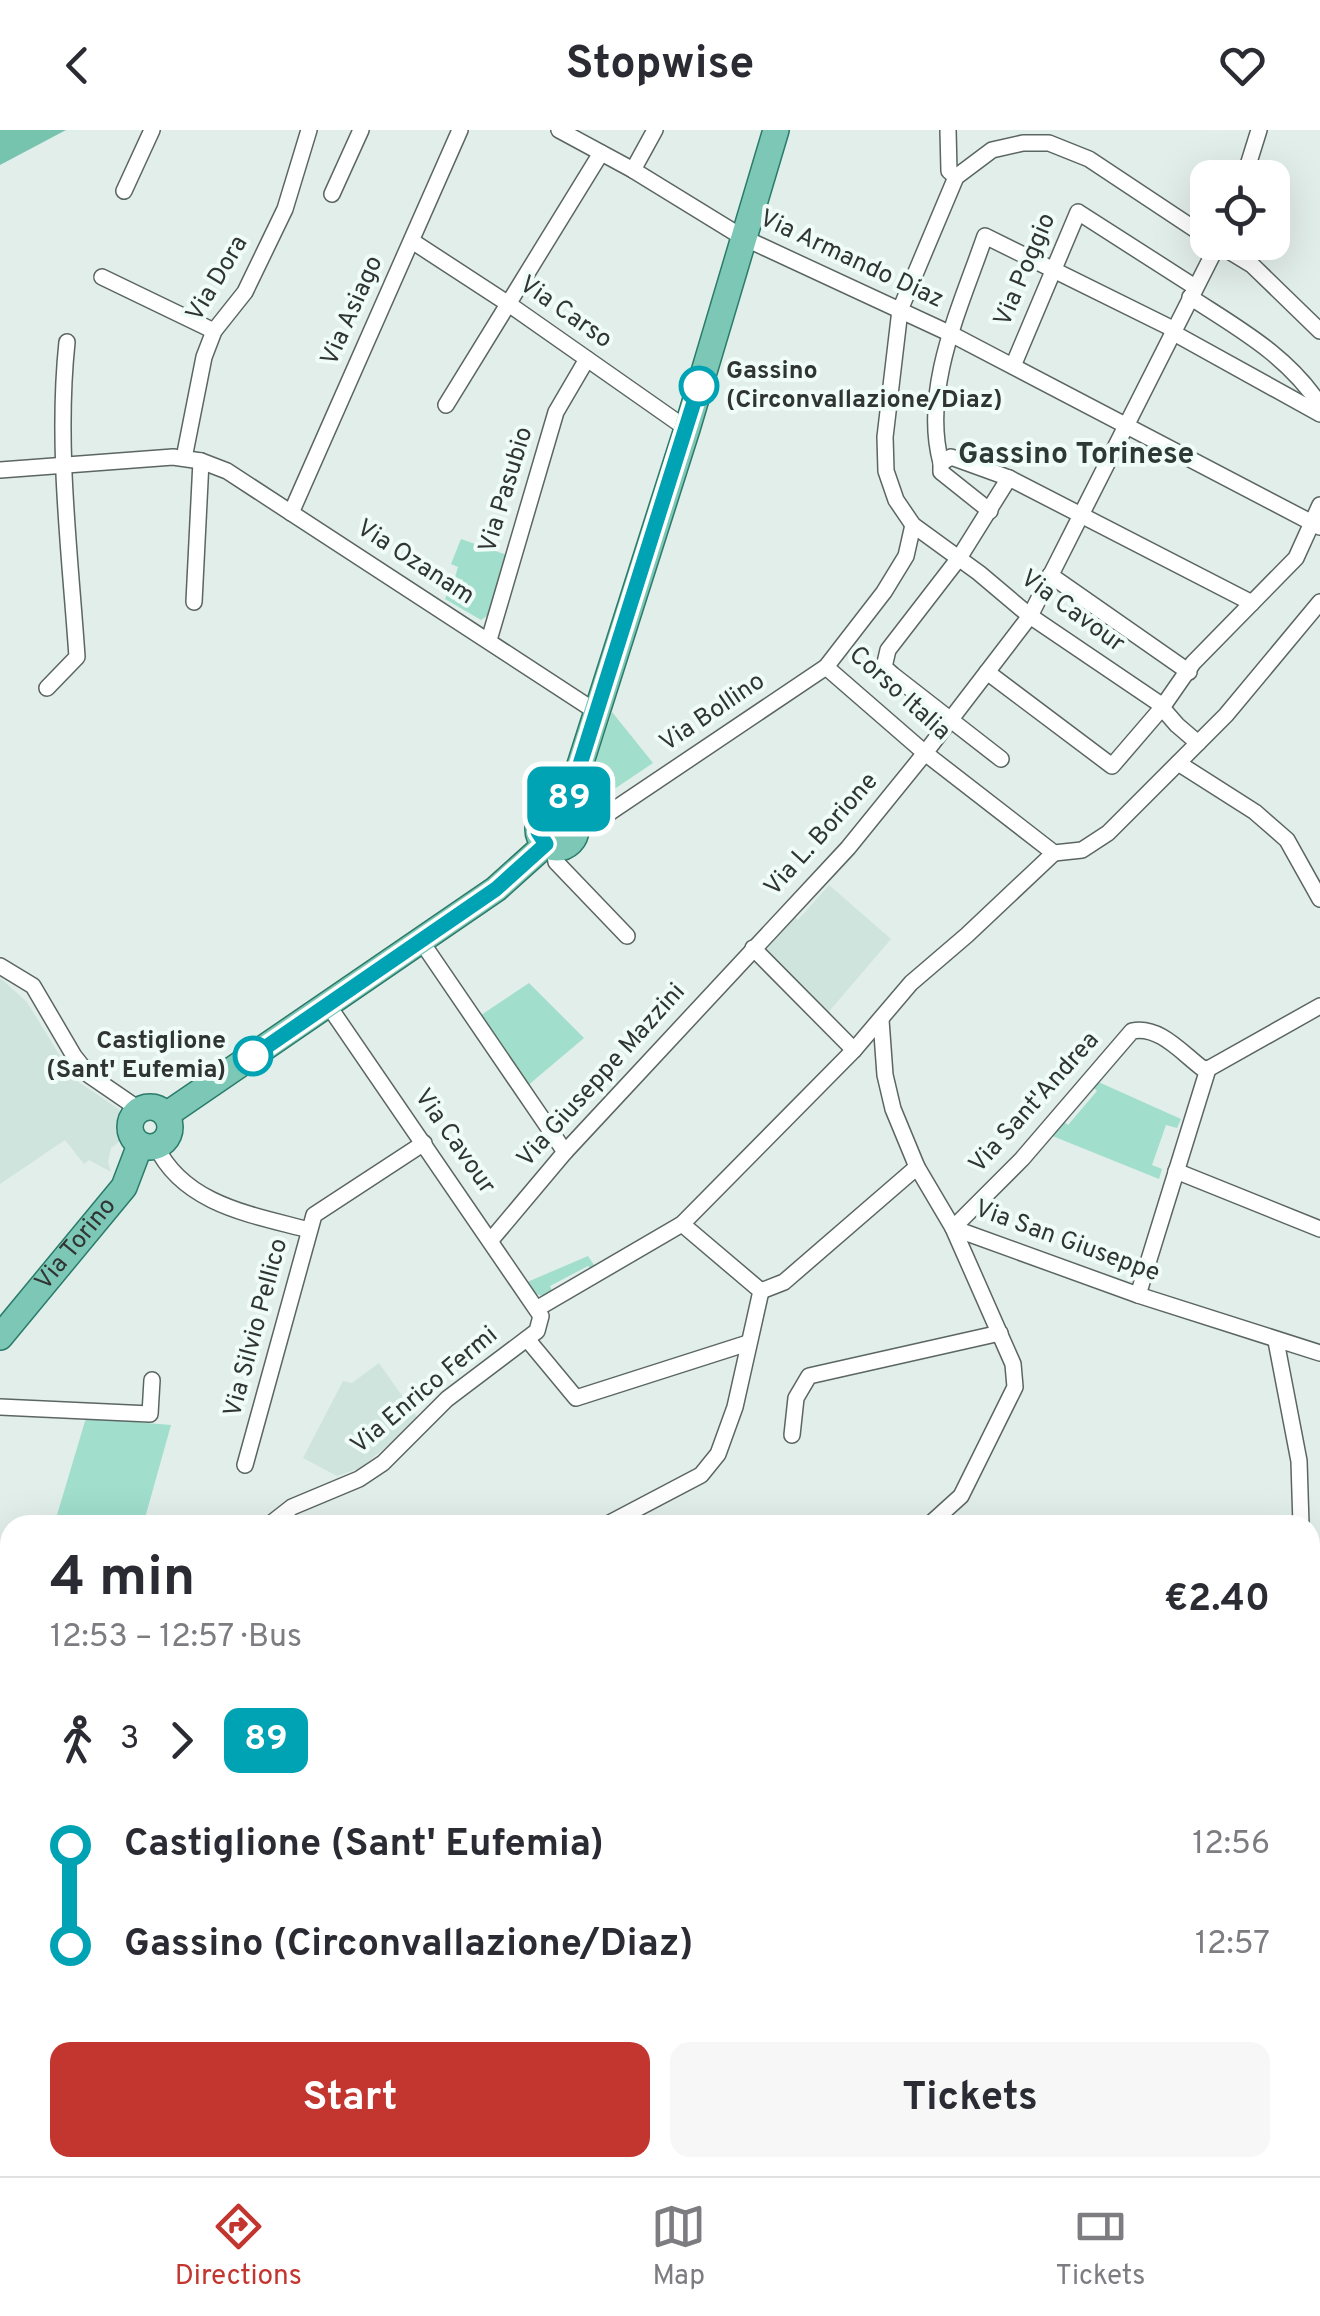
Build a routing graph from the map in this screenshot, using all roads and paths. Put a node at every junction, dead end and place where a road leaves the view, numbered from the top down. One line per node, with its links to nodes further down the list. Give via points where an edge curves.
1 (152, 130): 15 (street)
2 (308, 130): 27 (street, Via Dora, via 285,209 245,292)
3 (360, 130): 16 (street)
4 (460, 130): 19 (street, Via Asiago)
5 (560, 130): 11 (street, Via Armando Diaz)
6 (655, 130): 13 (street)
7 (776, 130): 18 (main road)
8 (948, 130): 14 (street, via 949,170)
9 (1259, 130): 12 (street)
10 (1056, 138): 14 (street, via 992,150); 17 (street)
11 (601, 152): 13 (street, Via Armando Diaz); 25 (street)
12 (1250, 160)
13 (634, 170): 18 (street, Via Armando Diaz)
14 (956, 177): 26 (street)
15 (124, 191)
16 (332, 194)
17 (1190, 226)
18 (742, 237): 26 (street, Via Armando Diaz); 38 (main road)
19 (412, 241): 25 (street, Via Carso); 47 (street, Via Asiago)
20 (1206, 260): 24 (street)
21 (1244, 260): 29 (street)
22 (1055, 268): 24 (street, Via Poggio, via 1078,212); 28 (street); 30 (street, via 985,236); 33 (street, Via Poggio)
23 (102, 277): 27 (street)
24 (1193, 292): 28 (street); 34 (street, via 1274,351)
25 (510, 305): 32 (street, Via Carso); 35 (street)
26 (900, 310): 30 (street, Via Armando Diaz); 49 (street, via 886,471)
27 (214, 331): 39 (street, Via Dora)
28 (1172, 331): 36 (street); 37 (street)
29 (1320, 331)
30 (951, 334): 33 (street, Via Armando Diaz); 41 (street, via 937,415)
31 (67, 342): 42 (street)
32 (587, 359): 38 (street, Via Carso); 57 (street, Via Pasubio, via 556,412)
33 (1013, 366): 37 (street, Via Armando Diaz)
34 (1320, 405)
35 (446, 406)
36 (1320, 414)
37 (1126, 425): 48 (street); 50 (street, Via Armando Diaz)
38 (687, 429): 63 (main road)
39 (184, 458): 40 (street, Via Ozanam); 42 (street, Via Ozanam)
40 (201, 461): 47 (street, Via Ozanam); 53 (street)
41 (941, 463): 44 (street, via 950,457); 46 (street, via 941,472)
42 (64, 466): 43 (street, Via Ozanam); 61 (street, via 77,657)
43 (0, 470)
44 (1010, 478): 46 (street); 48 (street)
45 (1320, 506): 50 (street)
46 (990, 511): 51 (street)
47 (291, 513): 57 (street, Via Ozanam)
48 (1081, 515): 52 (street); 55 (street)
49 (913, 525): 51 (street, Via Cavour); 58 (street, Corso Italia, via 906,556 884,592)
50 (1316, 525): 55 (street, via 1296,558)
51 (959, 558): 56 (street, Via Cavour); 64 (street, via 884,659 884,667)
52 (1050, 574): 56 (street); 60 (street)
53 (194, 602)
54 (1320, 602): 65 (street)
55 (1252, 603): 60 (street)
56 (1030, 616): 59 (street); 62 (street, Via Cavour)
57 (489, 640): 63 (street, Via Ozanam)
58 (826, 667): 66 (street, Corso Italia); 69 (street, Via Bollino, via 600,819)
59 (987, 672): 62 (street, via 1112,766); 64 (street)
60 (1188, 672): 62 (street)
61 (47, 688)
62 (1161, 709): 65 (street, Via Cavour)
63 (598, 712): 69 (main road)
64 (950, 722): 66 (street); 67 (street)
65 (1198, 743): 68 (street)
66 (925, 753): 71 (street, Corso Italia); 75 (street, Via L. Borione, via 848,848)
67 (1001, 759)
68 (1178, 764): 71 (street, via 1108,833 1082,850); 72 (street, via 1287,840)
69 (570, 820): 70 (main road, via 554,810 540,820 538,832)
70 (550, 846): 73 (street, via 556,862); 74 (main road)
71 (1054, 853): 79 (street, via 911,983)
72 (1320, 899)
73 (627, 936)
74 (421, 941): 77 (main road); 86 (street)
75 (753, 948): 80 (street); 86 (street, Via Giuseppe Mazzini)
76 (0, 966): 82 (street, via 33,986 90,1075)
77 (328, 1005): 83 (main road); 84 (street, Via Cavour)
78 (1320, 1006): 81 (street)
79 (881, 1020): 80 (street); 87 (street, Via San Giuseppe, via 893,1108)
80 (854, 1050): 89 (street)
81 (1208, 1068): 88 (street); 90 (street, Via Sant'Andrea, via 1154,1032 1132,1031)
82 (140, 1110): 83 (main road); 85 (main road, via 130,1123 133,1139)
83 (166, 1115): 85 (main road, via 169,1133)
84 (424, 1143): 92 (street, Via Silvio Pellico, via 314,1215); 93 (street, Via Cavour)
85 (148, 1145): 92 (street, via 185,1184 226,1207); 98 (main road, Via Torino, via 124,1187)
86 (565, 1152): 93 (street, Via Giuseppe Mazzini)
87 (917, 1167): 90 (street, Via San Giuseppe); 94 (street, via 784,1282)
88 (1176, 1171): 91 (street); 95 (street)
89 (682, 1224): 94 (street); 96 (street)
90 (953, 1228): 95 (street, Via San Giuseppe); 97 (street)
91 (1320, 1228)
92 (310, 1230): 106 (street, Via Silvio Pellico)
93 (491, 1240): 96 (street, Via Cavour)
94 (761, 1291): 101 (street)
95 (1138, 1295): 100 (street, Via San Giuseppe)
96 (538, 1308): 99 (street, Via Enrico Fermi, via 537,1331)
97 (1000, 1332): 105 (street, via 809,1376 796,1398); 109 (street, via 1015,1386 960,1496)
98 (0, 1337)
99 (527, 1339): 101 (street, via 576,1398); 107 (street, Via Enrico Fermi, via 448,1398 383,1463)
100 (1276, 1340): 102 (street, Via San Giuseppe); 110 (street, via 1299,1461)
101 (748, 1343): 108 (street, via 718,1454 701,1475)
102 (1320, 1353)
103 (152, 1380): 104 (street, via 150,1414)
104 (0, 1407)
105 (792, 1435)
106 (245, 1465)
107 (282, 1515)
108 (625, 1515)
109 (940, 1515)
110 (1302, 1515)

